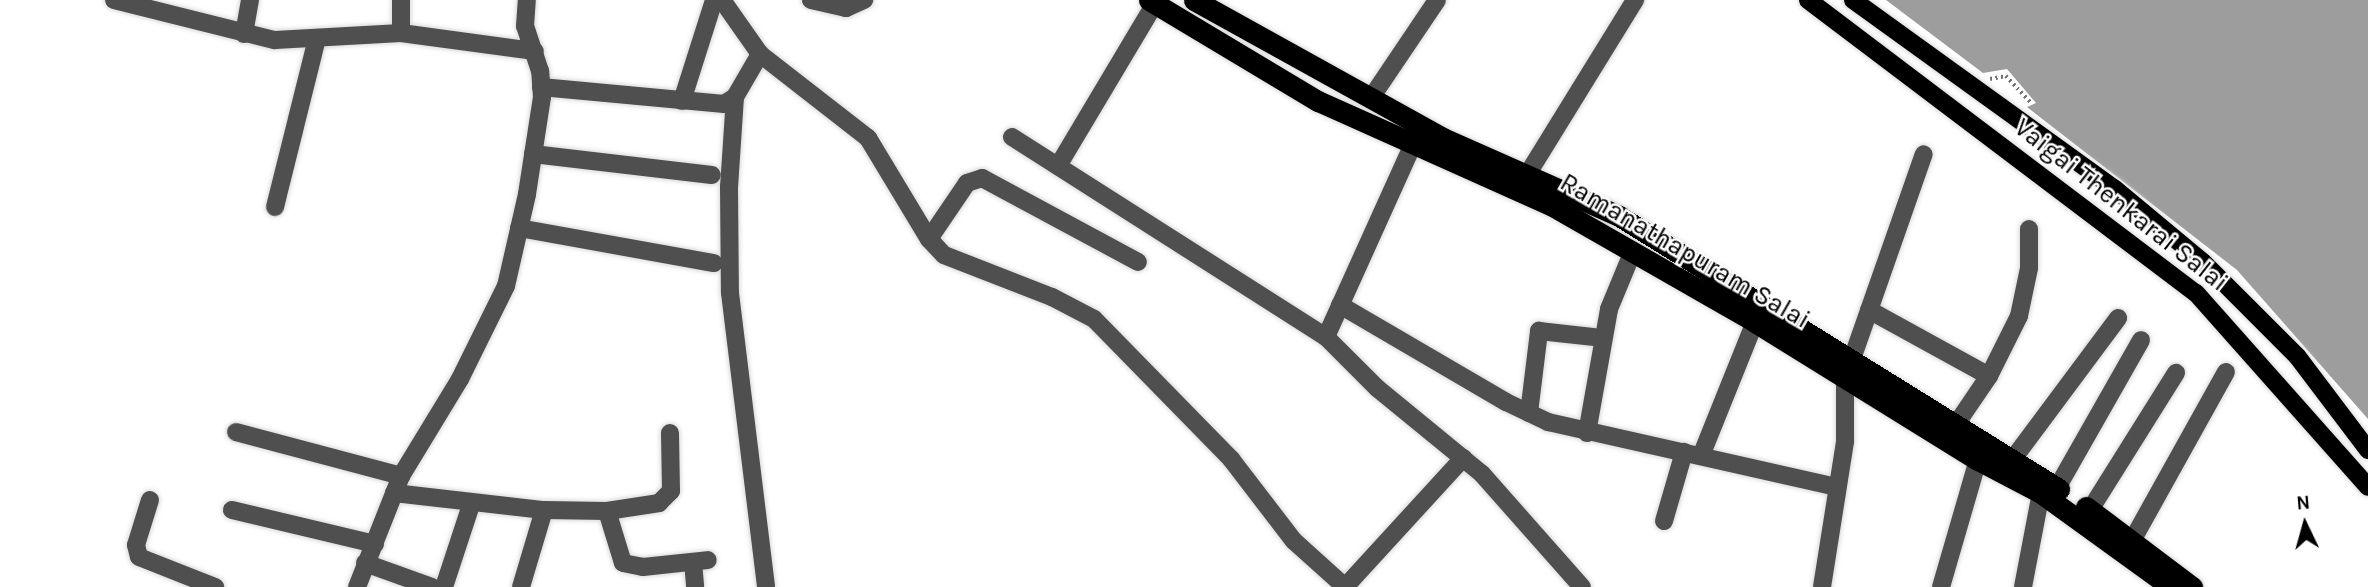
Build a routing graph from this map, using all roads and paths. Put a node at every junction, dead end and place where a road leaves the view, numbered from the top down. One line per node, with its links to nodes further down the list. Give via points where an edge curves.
1 (114, 0): 15 (street)
2 (250, 0): 17 (street)
3 (401, 0): 16 (street)
4 (527, 0): 19 (street, via 525,26)
5 (714, 0): 25 (street)
6 (723, 0): 20 (street)
7 (811, 0): 8 (street, via 845,8)
8 (864, 0)
9 (1194, 0): 24 (highway, Ramanathapuram Salai)
10 (1437, 0): 24 (street)
11 (1635, 0): 33 (street)
12 (1808, 0): 65 (main road, Vaigai Thenkarai Salai, via 2196,293)
13 (1853, 0): 58 (main road, Vaigai Thenkarai Salai, via 2115,189 2203,262 2297,356)
14 (1152, 2): 28 (highway, Ramanathapuram Salai, via 1318,101); 31 (street)
15 (149, 4): 17 (street)
16 (401, 33): 18 (street); 19 (street)
17 (244, 34): 18 (street, via 292,41)
18 (317, 39): 34 (street)
19 (535, 51): 22 (street)
20 (760, 54): 23 (street); 37 (street, via 868,138)
21 (1984, 80): 26 (path, via 2006,76)
22 (541, 87): 25 (street); 29 (street)
23 (735, 97): 25 (street, via 724,104); 85 (street, via 729,187 730,293)
24 (1371, 98): 33 (highway, Ramanathapuram Salai, via 1443,138)
25 (682, 102)
26 (2031, 103)
27 (1012, 137): 31 (street)
28 (1414, 142): 38 (highway, Ramanathapuram Salai, via 1520,188); 41 (street)
29 (533, 154): 32 (street); 35 (street)
30 (1924, 154): 42 (street)
31 (1058, 166): 45 (street)
32 (712, 175)
33 (1527, 175): 48 (highway, Ramanathapuram Salai, via 1619,216)
34 (275, 207)
35 (519, 228): 40 (street); 63 (street, via 500,298 460,379)
36 (2029, 229): 51 (street, via 2026,292)
37 (929, 239): 39 (street, via 967,183 982,178); 86 (street, via 944,255 1052,297 1094,319 1231,458 1294,541)
38 (1633, 251): 44 (highway, Ramanathapuram Salai); 46 (street)
39 (1138, 262)
40 (714, 263)
41 (1340, 305): 45 (street); 53 (street)
42 (1869, 310): 48 (street); 51 (street)
43 (2118, 318): 61 (street)
44 (1755, 322): 52 (highway, Ramanathapuram Salai); 59 (street)
45 (1326, 337): 60 (street, via 1377,388)
46 (1602, 338): 53 (street, via 1539,331); 57 (street)
47 (2141, 340): 66 (street)
48 (1852, 358): 52 (street); 54 (highway, Ramanathapuram Salai)
49 (2226, 372): 75 (street)
50 (2176, 373): 72 (street)
51 (1989, 376): 54 (street)
52 (1845, 379): 62 (highway, Ramanathapuram Salai); 64 (street, via 1846,441)
53 (1529, 413): 57 (street)
54 (1957, 423): 61 (highway, Ramanathapuram Salai)
55 (236, 432): 63 (street)
56 (670, 433): 73 (street, via 669,497 659,503)
57 (1587, 433): 59 (street)
58 (2368, 450)
59 (1693, 454): 64 (street); 74 (street)
60 (1463, 458): 86 (street); 87 (street)
61 (2013, 458): 66 (highway, Ramanathapuram Salai)
62 (1978, 460): 66 (highway, Ramanathapuram Salai); 89 (street)
63 (401, 476): 67 (street)
64 (1837, 487): 88 (street)
65 (2368, 487)
66 (2049, 491): 72 (highway, Ramanathapuram Salai); 78 (highway, Ramanathapuram Salai); 90 (street)
67 (394, 493): 69 (street); 76 (street)
68 (150, 500): 79 (street, via 136,545 139,557)
69 (472, 502): 71 (street); 82 (street)
70 (232, 510): 76 (street)
71 (544, 510): 73 (street); 83 (street)
72 (2090, 510): 75 (highway, Ramanathapuram Salai)
73 (607, 511): 84 (street, via 623,563 643,567 701,561)
74 (1664, 521)
75 (2133, 539): 91 (highway, Ramanathapuram Salai)
76 (374, 544): 77 (street)
77 (365, 563): 80 (street); 81 (street)
78 (2163, 584)
79 (215, 587)
80 (357, 587)
81 (432, 587)
82 (444, 587)
83 (521, 587)
84 (695, 587)
85 (766, 587)
86 (1345, 587)
87 (1582, 587)
88 (1822, 587)
89 (1941, 587)
90 (2022, 587)
91 (2192, 587)

